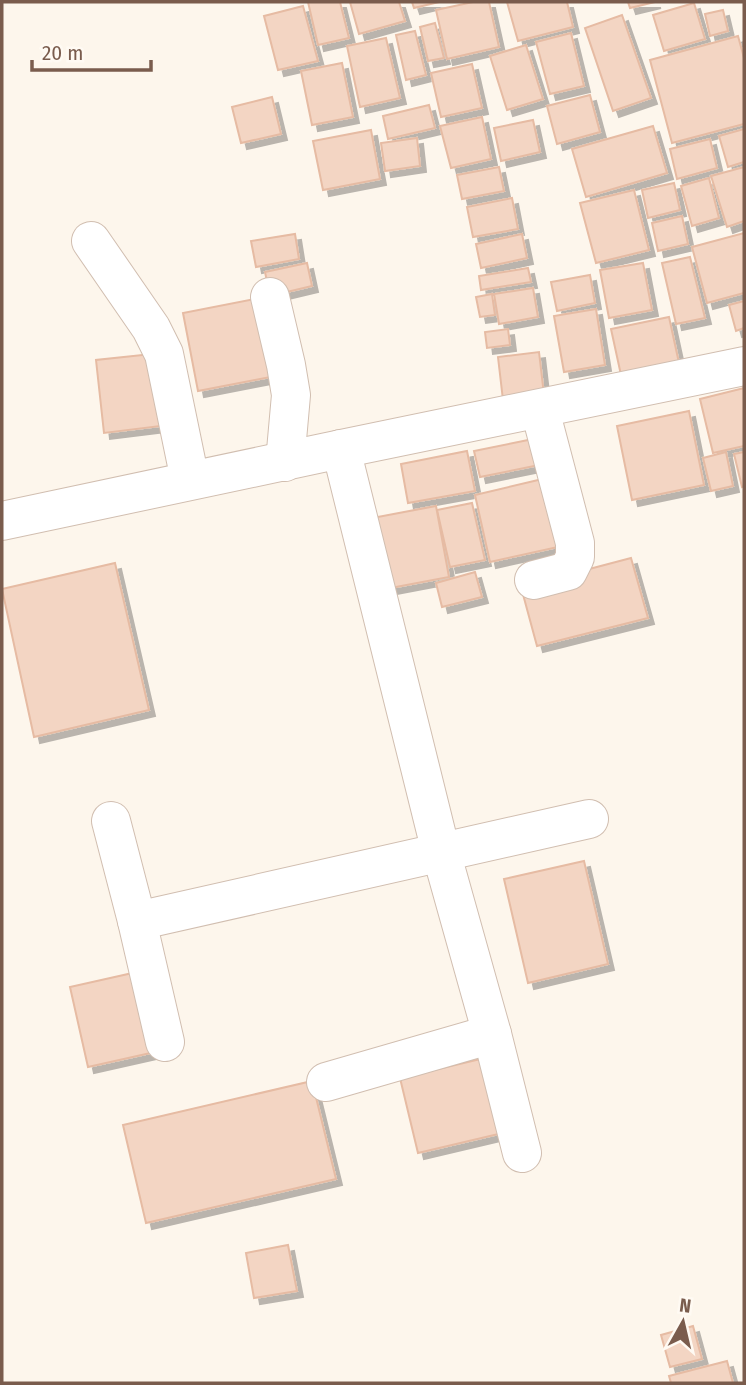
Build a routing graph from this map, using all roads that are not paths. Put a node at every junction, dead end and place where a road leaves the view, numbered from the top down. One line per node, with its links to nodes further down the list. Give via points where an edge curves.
1 (91, 241): 7 (street, via 164,354)
2 (270, 297): 6 (street, via 291,395)
3 (744, 366): 4 (street)
4 (540, 410): 5 (street); 9 (street, via 575,557 568,571)
5 (341, 449): 6 (street); 12 (street)
6 (285, 462): 7 (street)
7 (190, 480): 8 (street)
8 (2, 521)
9 (534, 580)
10 (589, 819): 12 (street)
11 (110, 821): 13 (street)
12 (441, 852): 13 (street); 14 (street)
13 (137, 921): 15 (street)
14 (492, 1034): 16 (street); 17 (street)
15 (165, 1042)
16 (326, 1082)
17 (522, 1153)

